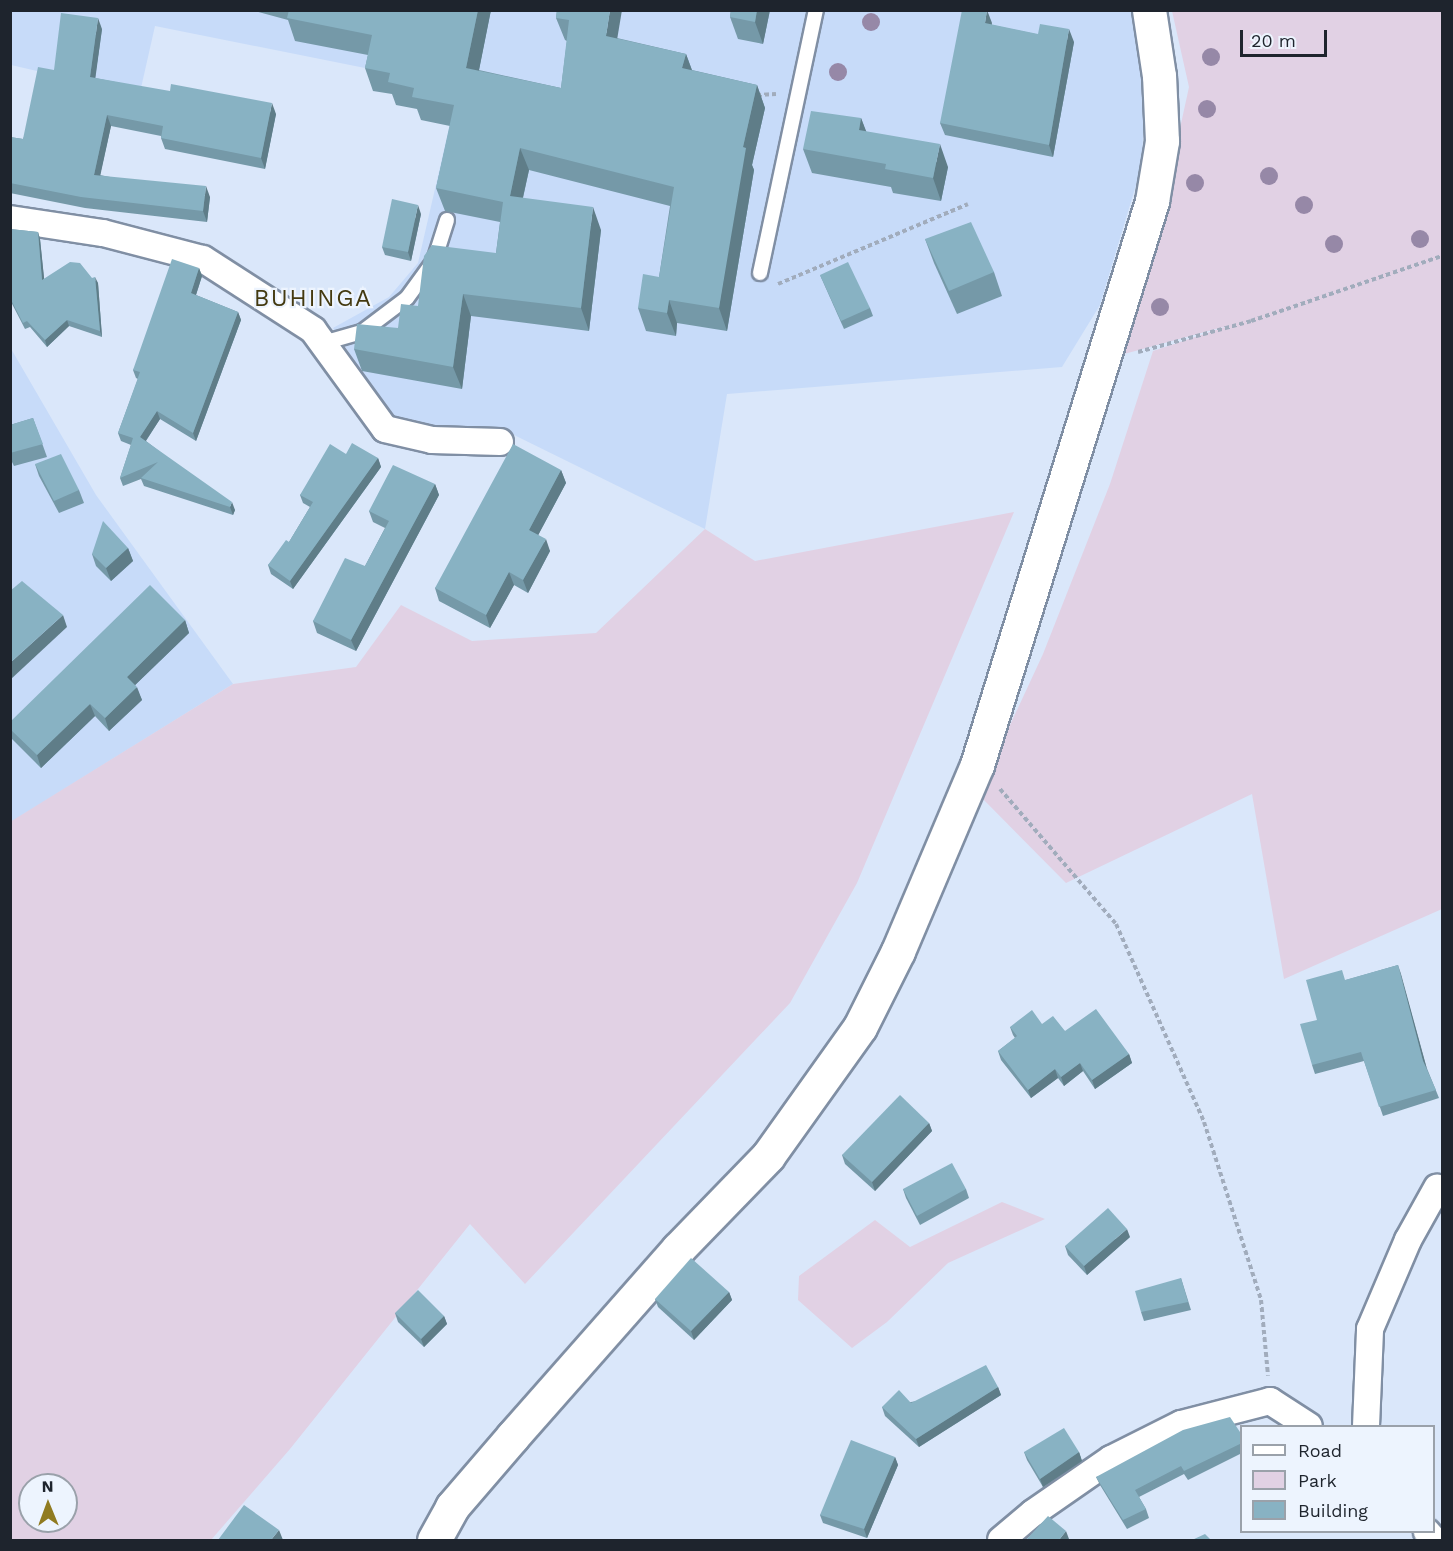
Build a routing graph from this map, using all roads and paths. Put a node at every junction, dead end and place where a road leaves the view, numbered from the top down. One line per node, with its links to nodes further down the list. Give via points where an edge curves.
1 (816, 10): 9 (lane)
2 (1149, 10): 11 (main road, via 1159,76 1162,141 1152,201)
3 (755, 94): 4 (path)
4 (780, 94)
5 (968, 204): 9 (path, via 782,284 773,284)
6 (10, 219): 10 (street, via 104,233 203,259 313,330)
7 (447, 220): 10 (lane, via 434,261 407,298 362,332)
8 (1443, 256): 11 (path, via 1251,321)
9 (760, 273)
10 (323, 343): 12 (street, via 386,429 432,440)
11 (1105, 359): 13 (main road)
12 (500, 442)
13 (977, 765): 15 (path, via 1116,924 1204,1122 1261,1300); 18 (main road, via 898,951 860,1027 768,1156 678,1250 513,1436 452,1507)
14 (1437, 1188): 17 (street, via 1408,1240 1370,1329)
15 (1270, 1401): 16 (street); 19 (street, via 1181,1424 1111,1459)
16 (1307, 1425)
17 (1366, 1425)
18 (434, 1540)
19 (1001, 1540)

